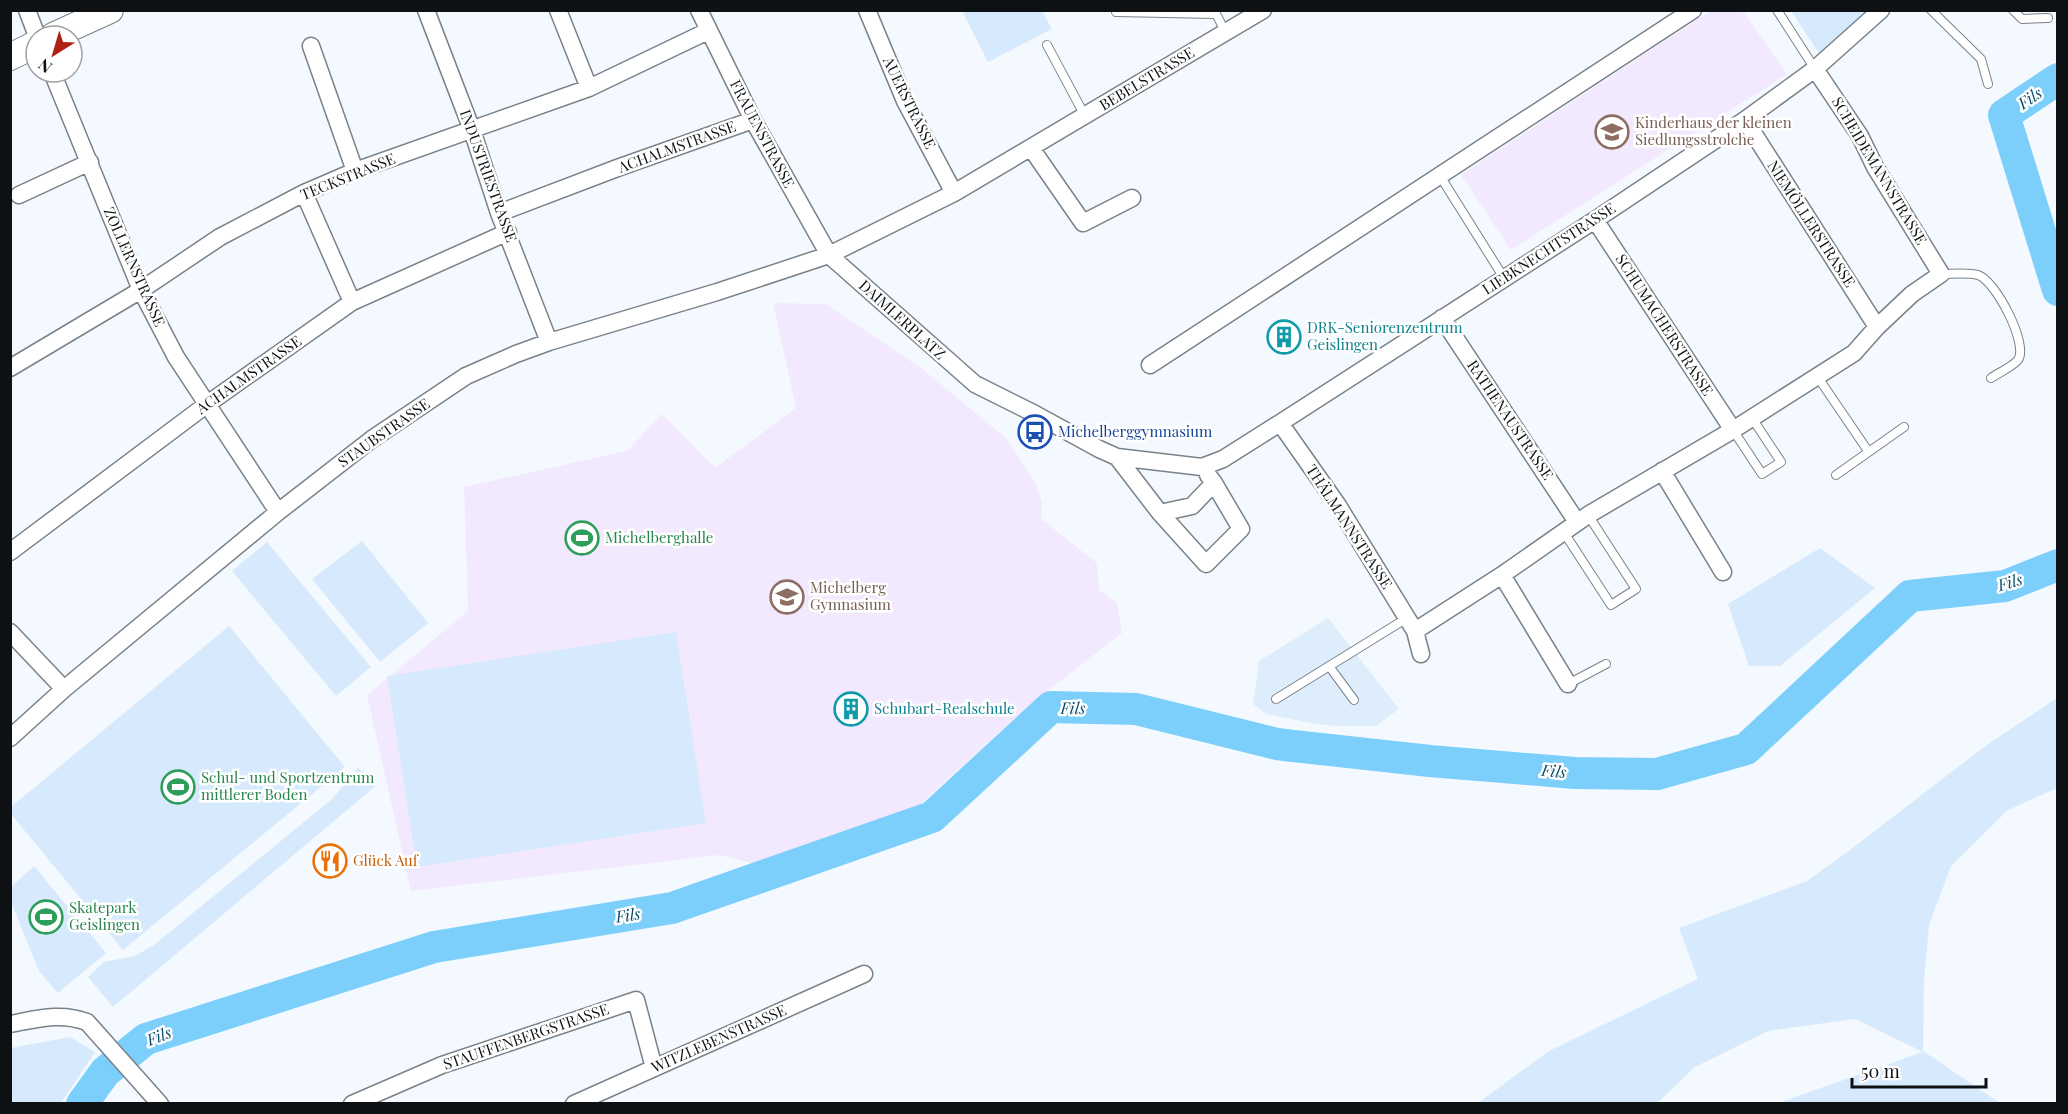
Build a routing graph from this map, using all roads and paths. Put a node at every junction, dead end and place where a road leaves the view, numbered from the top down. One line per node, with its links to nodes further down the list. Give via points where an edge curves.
1 (110, 10): 15 (main road)
2 (426, 10): 29 (street, INDUSTRIESTRASSE)
3 (558, 10): 25 (street)
4 (699, 10): 16 (street, FRAUENSTRASSE)
5 (867, 10): 34 (street, AUERSTRASSE, via 904,101)
6 (1263, 10): 17 (street, BEBELSTRASSE)
7 (1693, 10): 33 (street)
8 (1777, 10): 22 (lane)
9 (1881, 10): 22 (street, LIEBKNECHTSTRASSE)
10 (1931, 10): 24 (lane, via 1981,59)
11 (2013, 10): 14 (lane, via 2022,19)
12 (1116, 12): 13 (lane)
13 (1215, 12): 17 (lane)
14 (2048, 18)
15 (79, 24)
16 (708, 31): 25 (street, TECKSTRASSE); 27 (street, FRAUENSTRASSE)
17 (1226, 33): 26 (street, BEBELSTRASSE)
18 (1047, 45): 26 (lane)
19 (311, 46): 32 (street)
20 (24, 50): 21 (main road)
21 (10, 57)
22 (1815, 69): 28 (street, LIEBKNECHTSTRASSE); 42 (street, SCHEIDEMANNSTRASSE, via 1860,136)
23 (57, 84): 31 (street, ZOLLERNSTRASSE)
24 (1988, 84)
25 (589, 88): 29 (street, TECKSTRASSE)
26 (1085, 116): 30 (street, BEBELSTRASSE)
27 (753, 120): 38 (street, ACHALMSTRASSE); 41 (street, FRAUENSTRASSE)
28 (1745, 120): 39 (street, LIEBKNECHTSTRASSE); 47 (street, NIEMÖLLERSTRASSE)
29 (472, 130): 32 (street, TECKSTRASSE); 38 (street, INDUSTRIESTRASSE)
30 (1030, 148): 34 (street, BEBELSTRASSE); 37 (street, via 1083,223)
31 (90, 162): 36 (street); 44 (street, ZOLLERNSTRASSE)
32 (355, 171): 35 (street, TECKSTRASSE)
33 (1440, 176): 43 (lane); 49 (street)
34 (954, 193): 41 (street)
35 (304, 194): 44 (street, TECKSTRASSE, via 220,237); 45 (street)
36 (19, 195)
37 (1132, 198)
38 (499, 213): 40 (street, INDUSTRIESTRASSE)
39 (1595, 220): 43 (street, LIEBKNECHTSTRASSE); 57 (street, SCHUMACHERSTRASSE)
40 (508, 232): 45 (street, ACHALMSTRASSE); 48 (street, INDUSTRIESTRASSE)
41 (829, 255): 48 (street, STAUBSTRASSE); 59 (street, DAIMLERPLATZ, via 975,384)
42 (1941, 274): 47 (street, via 1912,294); 52 (lane, via 1979,275 2004,305 2021,352 2017,361)
43 (1504, 278): 46 (street, LIEBKNECHTSTRASSE)
44 (141, 290): 50 (street, TECKSTRASSE); 53 (street, ZOLLERNSTRASSE)
45 (352, 302): 53 (street, ACHALMSTRASSE)
46 (1442, 318): 55 (street, LIEBKNECHTSTRASSE); 66 (street, RATHENAUSTRASSE)
47 (1877, 327): 51 (street, via 1854,353)
48 (549, 342): 64 (street, STAUBSTRASSE, via 466,376 372,439)
49 (1150, 365)
50 (10, 368)
51 (1816, 376): 54 (street); 58 (lane)
52 (1990, 378)
53 (206, 405): 64 (street, ZOLLERNSTRASSE); 67 (street, ACHALMSTRASSE)
54 (1752, 418): 57 (street); 57 (lane, via 1781,462 1762,474)
55 (1280, 423): 60 (street, LIEBKNECHTSTRASSE, via 1223,459); 70 (street, THÄLMANNSTRASSE, via 1337,504)
56 (1904, 427): 58 (lane)
57 (1733, 430): 61 (street)
58 (1868, 451): 62 (lane)
59 (1117, 457): 60 (street); 65 (street)
60 (1202, 467): 63 (street)
61 (1662, 471): 66 (street); 68 (street)
62 (1836, 475)
63 (1214, 483): 65 (street, via 1192,506); 65 (street, via 1241,529 1206,564)
64 (278, 512): 76 (street, STAUBSTRASSE)
65 (1160, 513)
66 (1576, 523): 66 (lane, via 1635,590 1611,606); 69 (street)
67 (10, 552)
68 (1723, 572)
69 (1502, 575): 70 (street); 75 (street)
70 (1411, 624): 72 (street, THÄLMANNSTRASSE); 74 (lane)
71 (10, 633): 76 (street)
72 (1421, 654)
73 (1606, 664): 75 (lane)
74 (1329, 666): 77 (lane); 78 (lane)
75 (1568, 684)
76 (64, 689): 79 (street, STAUBSTRASSE)
77 (1276, 699)
78 (1354, 700)
79 (10, 738)
80 (864, 974): 82 (street, WITZLEBENSTRASSE)
81 (10, 1024): 83 (street, via 56,1016 87,1022)
82 (654, 1068): 84 (street, STAUFFENBERGSTRASSE, via 636,1000 442,1065); 85 (street, WITZLEBENSTRASSE)
83 (160, 1104)
84 (352, 1104)
85 (574, 1104)

